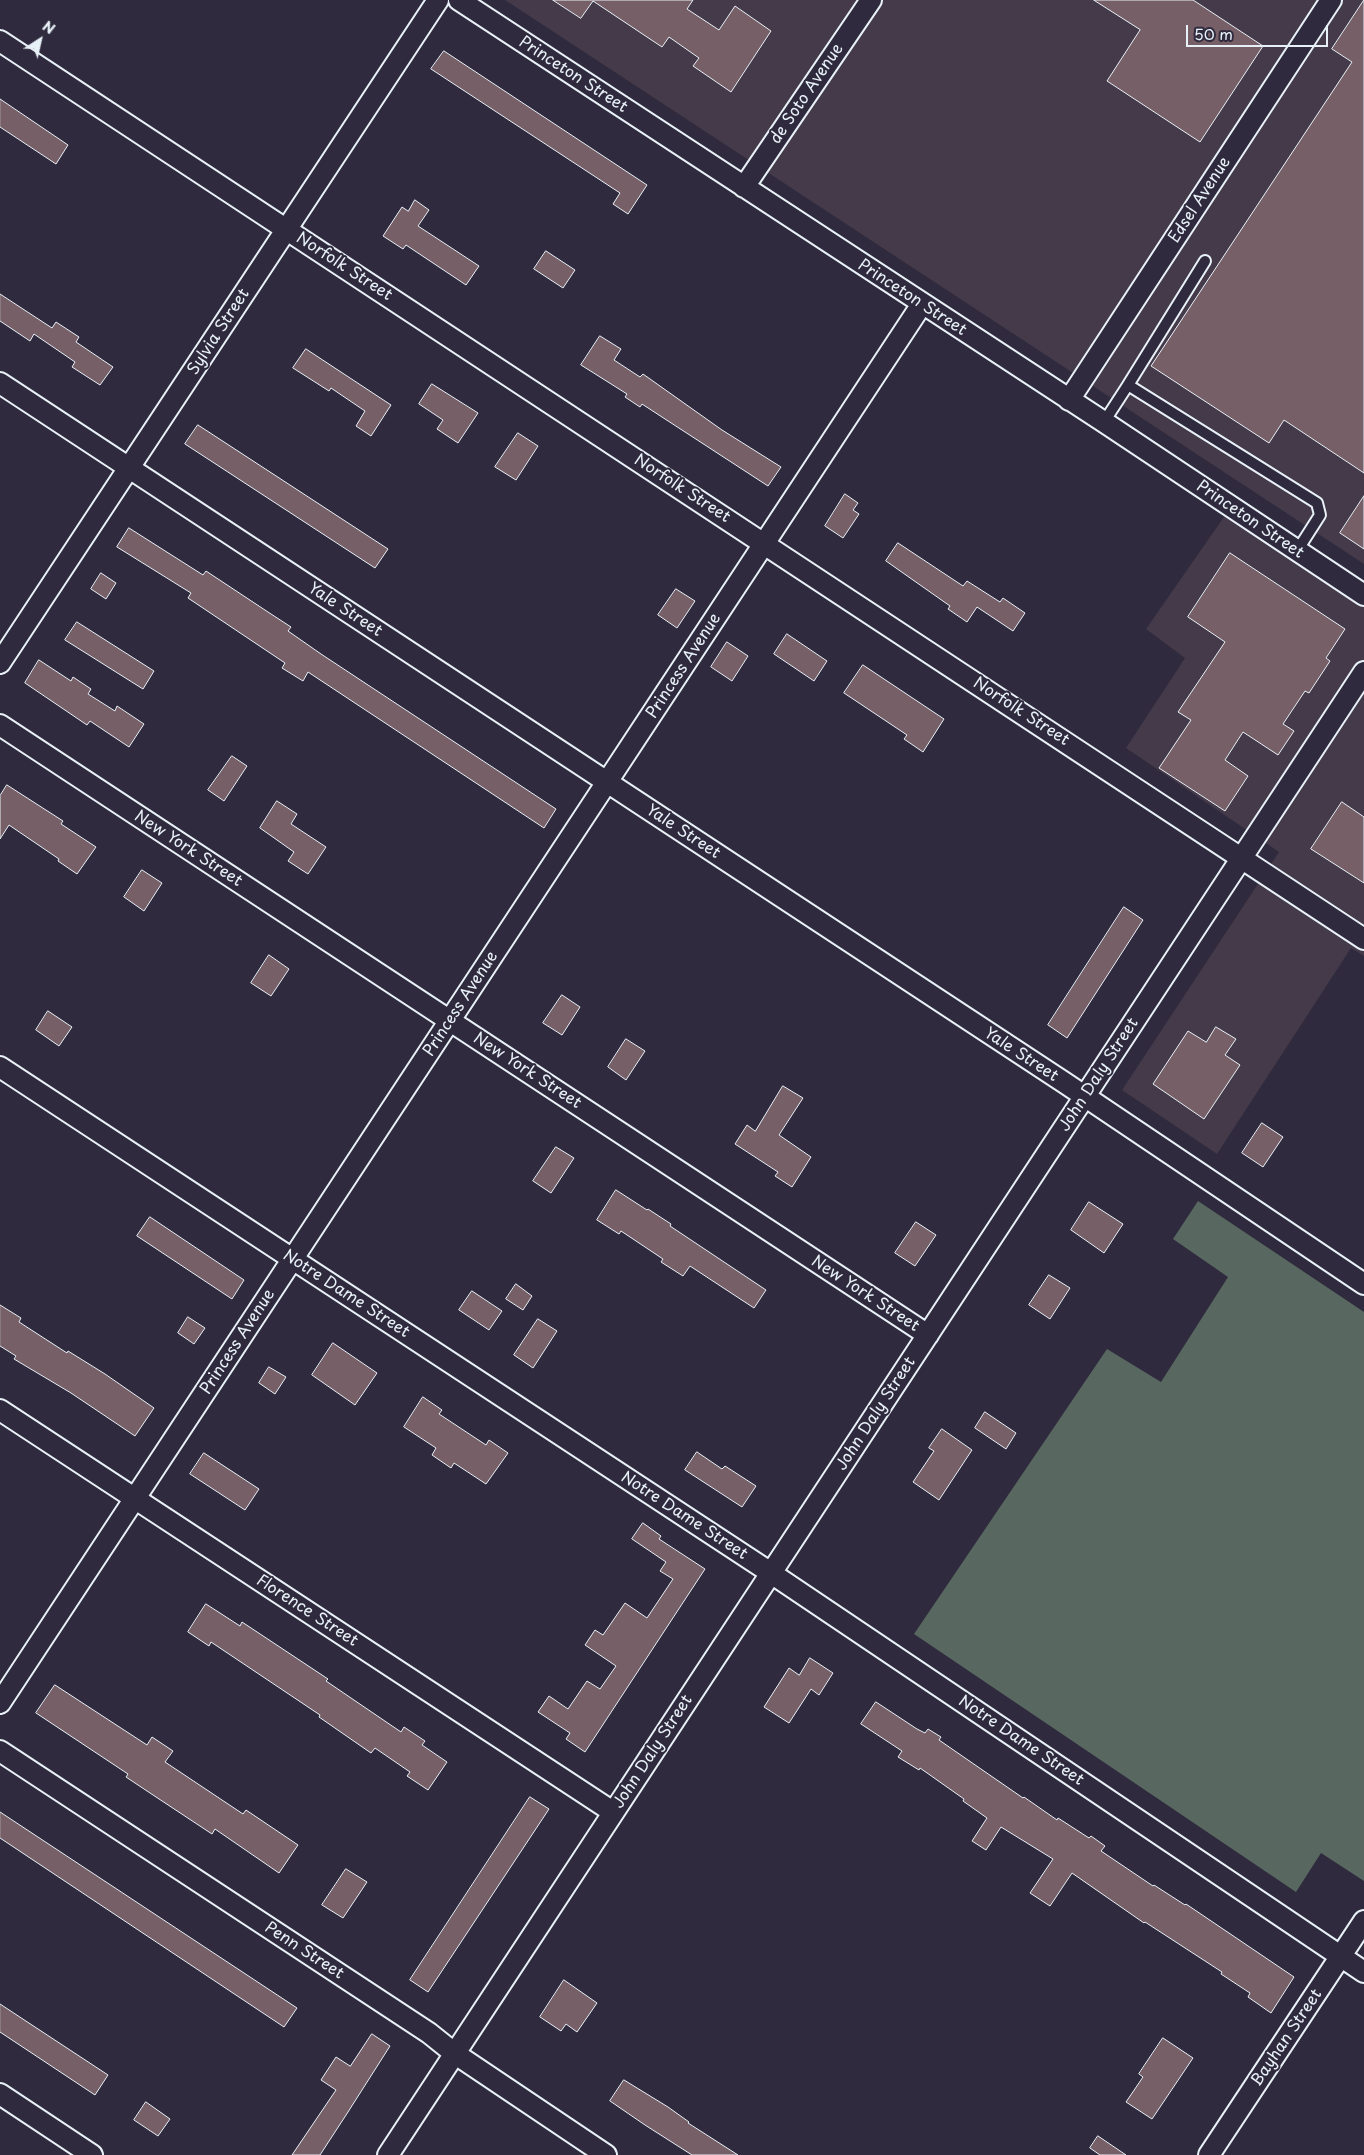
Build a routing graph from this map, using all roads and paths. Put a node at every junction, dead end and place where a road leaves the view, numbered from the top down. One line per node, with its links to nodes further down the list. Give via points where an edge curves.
1 (438, 0): 7 (street, Sylvia Street)
2 (459, 0): 6 (street, Princeton Street)
3 (871, 0): 6 (street, de Soto Avenue)
4 (1332, 0): 12 (street, Edsel Avenue)
5 (0, 41): 7 (street, Norfolk Street)
6 (744, 188): 9 (street, Princeton Street)
7 (287, 229): 14 (street, Sylvia Street); 15 (street, Norfolk Street)
8 (1205, 261): 11 (lane)
9 (922, 304): 12 (street, Princeton Street); 15 (street, Princess Avenue)
10 (0, 383): 14 (street, Yale Street)
11 (1128, 384): 13 (lane); 16 (lane, via 1317,503 1320,515)
12 (1069, 400): 13 (street, Princeton Street)
13 (1104, 422): 16 (street, Princeton Street)
14 (129, 468): 18 (street, Sylvia Street); 21 (street, Yale Street)
15 (764, 543): 21 (street, Princess Avenue); 22 (street, Norfolk Street)
16 (1297, 551): 17 (street, Princeton Street)
17 (1364, 596)
18 (0, 663)
19 (1364, 672): 22 (street, John Daly Street)
20 (0, 725): 24 (street, New York Street)
21 (607, 782): 24 (street, Princess Avenue); 26 (street, Yale Street)
22 (1242, 857): 23 (street, Norfolk Street); 26 (street, John Daly Street)
23 (1364, 939)
24 (450, 1020): 27 (street, Princess Avenue); 29 (street, New York Street)
25 (0, 1067): 27 (street, Notre Dame Street)
26 (1085, 1096): 28 (street, Yale Street); 29 (street, John Daly Street)
27 (293, 1259): 31 (street, Princess Avenue); 32 (street, Notre Dame Street)
28 (1364, 1284)
29 (928, 1335): 32 (street, John Daly Street)
30 (0, 1410): 31 (street, Florence Street)
31 (135, 1498): 33 (street, Princess Avenue); 35 (street, Florence Street)
32 (771, 1573): 35 (street, John Daly Street); 37 (street, Notre Dame Street)
33 (0, 1704)
34 (0, 1751): 39 (street, Penn Street, via 421,2028)
35 (613, 1812): 39 (street, John Daly Street)
36 (1364, 1921): 37 (street, Bayhan Street)
37 (1341, 1956): 38 (street, Notre Dame Street); 44 (street, Bayhan Street)
38 (1364, 1972)
39 (454, 2053): 42 (street, John Daly Street); 43 (street, Penn Street)
40 (0, 2094): 41 (street)
41 (92, 2155)
42 (388, 2155)
43 (606, 2155)
44 (1209, 2155)

